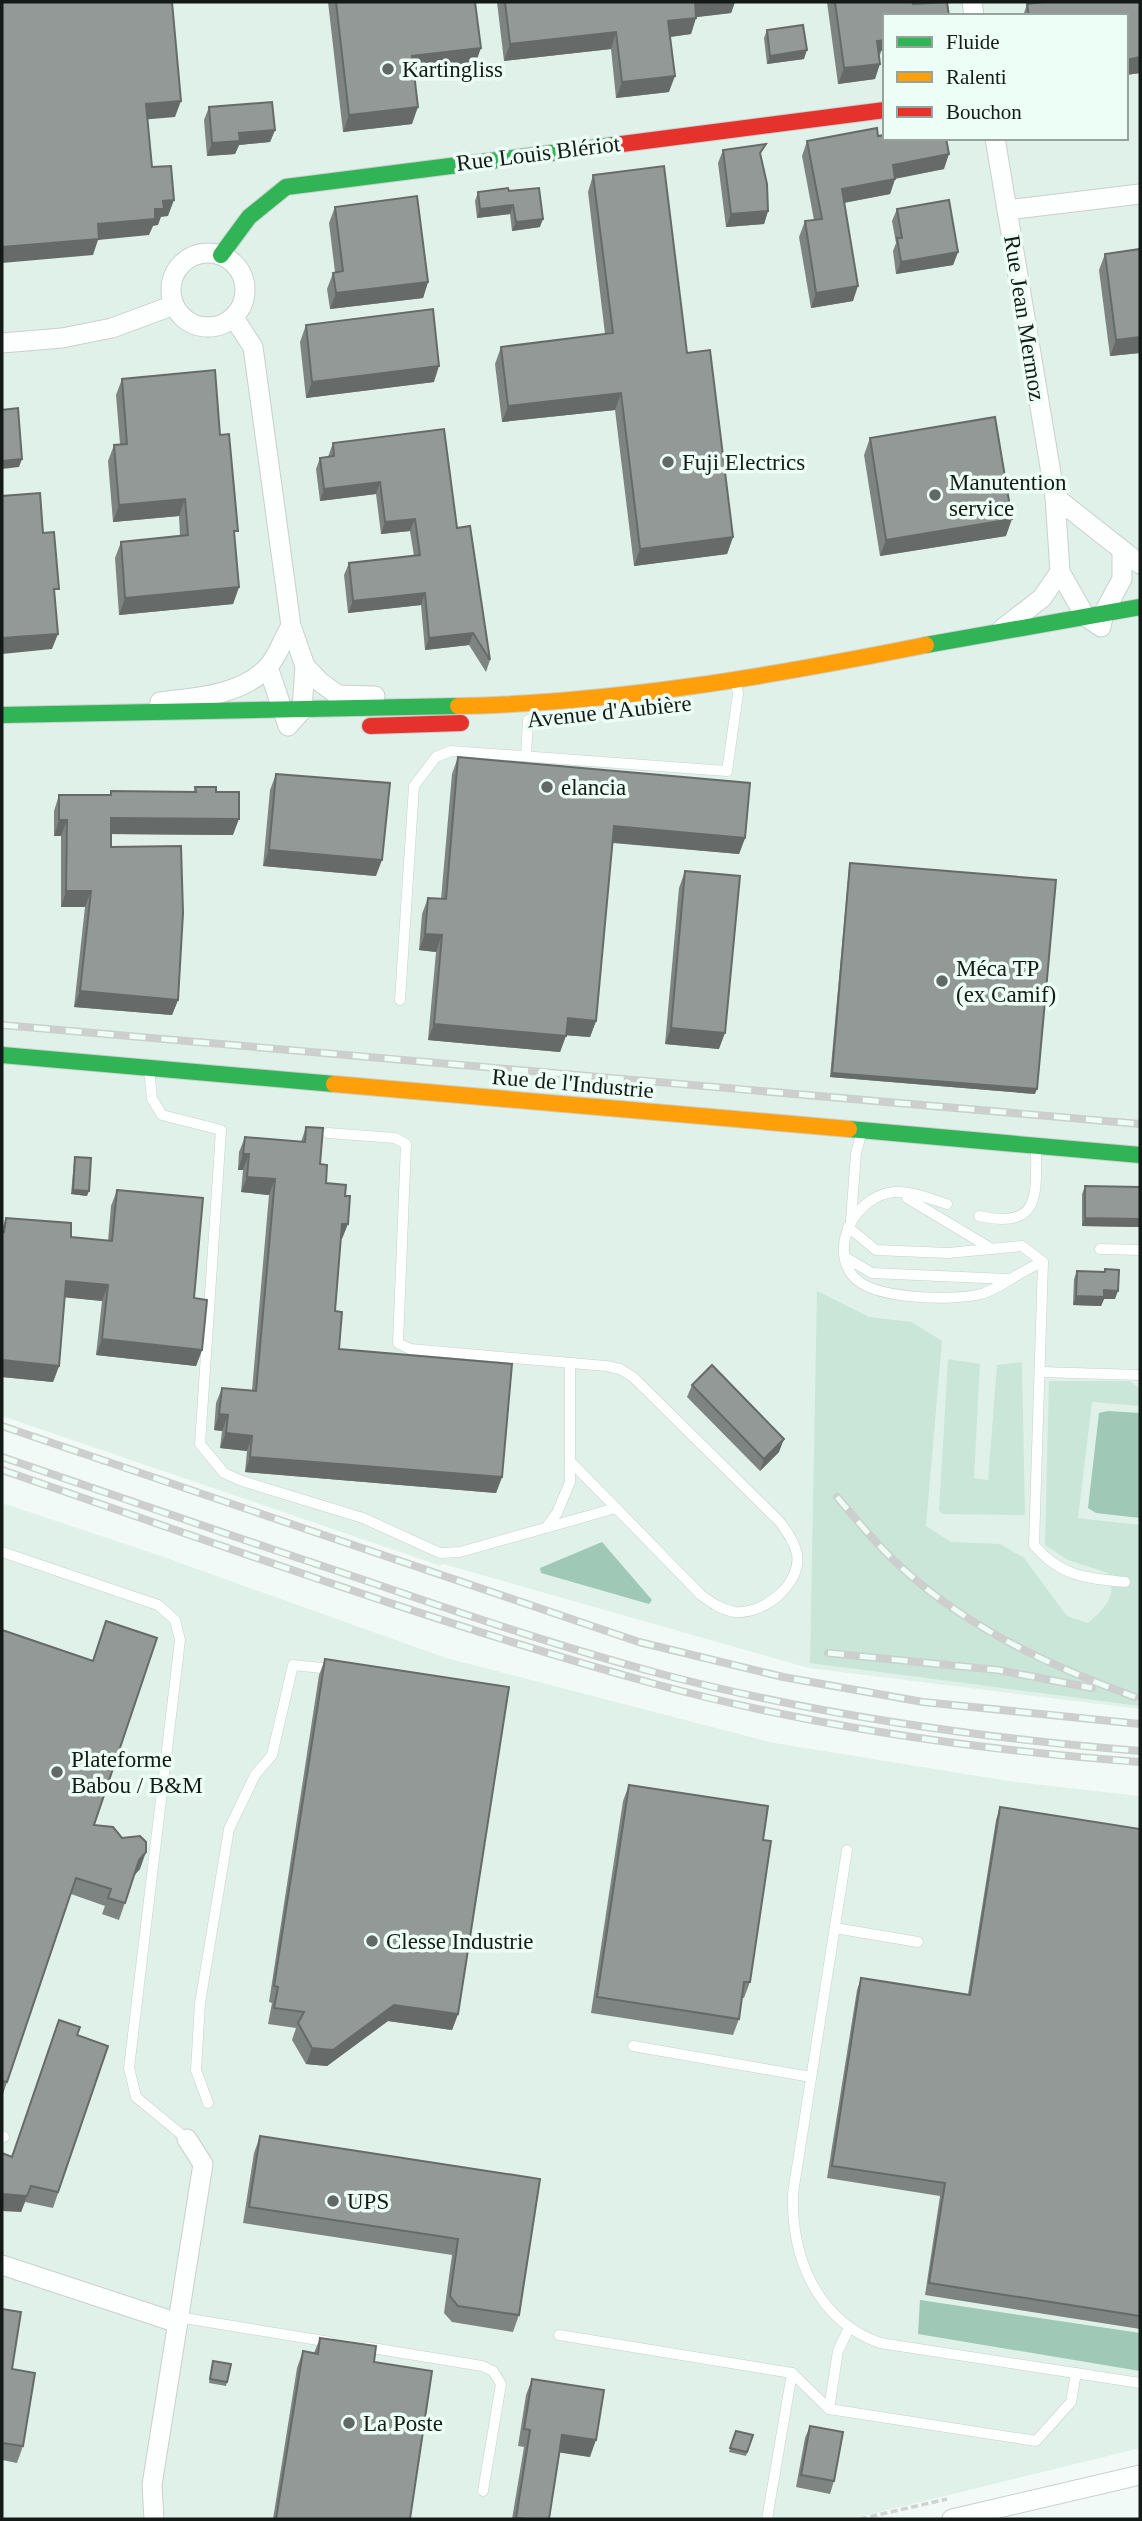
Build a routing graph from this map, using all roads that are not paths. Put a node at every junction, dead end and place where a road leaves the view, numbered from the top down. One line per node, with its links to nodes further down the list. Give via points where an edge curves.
1 (883, 110): 5 (street, Rue Louis Blériot, via 286,187 259,204)
2 (995, 140): 4 (street, Rue Jean Mermoz)
3 (1140, 194): 4 (street)
4 (1007, 210): 9 (street, Rue Jean Mermoz)
5 (221, 255): 6 (street, via 197,254 177,269 171,293); 7 (street, via 232,261 245,283 242,308)
6 (174, 305): 7 (street, via 189,323 200,327); 8 (street, via 111,328)
7 (233, 318): 16 (street, via 253,347)
8 (2, 343)
9 (1055, 497): 10 (street); 12 (street, Rue Jean Mermoz)
10 (1122, 551): 11 (street); 14 (street, via 1122,579)
11 (1140, 564)
12 (1060, 572): 14 (street, Rue Jean Mermoz); 17 (street, via 1042,598)
13 (1140, 607): 14 (street, Avenue d'Aubière)
14 (1097, 618): 15 (street, Avenue d'Aubière); 17 (street, Avenue d'Aubière); 20 (street, Avenue d'Aubière)
15 (1140, 623)
16 (290, 626): 18 (street, Avenue d'Aubière); 19 (street)
17 (1002, 630): 20 (street, Avenue d'Aubière)
18 (305, 666): 25 (street, Avenue d'Aubière, via 338,695); 27 (street)
19 (268, 667): 24 (street, via 249,682 222,693); 26 (street)
20 (737, 687): 21 (street, Avenue d'Aubière); 25 (street, Avenue d'Aubière, via 656,693); 30 (lane, via 727,771)
21 (680, 705)
22 (597, 714): 25 (street, Avenue d'Aubière)
23 (2, 715): 24 (street)
24 (71, 715): 26 (street)
25 (523, 715): 27 (street, Avenue d'Aubière); 30 (lane)
26 (285, 718): 27 (street)
27 (308, 718)
28 (472, 723): 29 (street)
29 (352, 726)
30 (526, 756): 31 (lane, via 452,751 436,757 414,786)
31 (400, 1000)
32 (2, 1055): 33 (street, Rue de l'Industrie)
33 (149, 1069): 34 (street, Rue de l'Industrie); 53 (lane, via 152,1099 162,1115 221,1130 200,1444 224,1473 363,1518 440,1553 460,1552)
34 (862, 1131): 36 (street, Rue de l'Industrie); 41 (lane)
35 (328, 1133): 48 (lane, via 395,1138 406,1144 398,1343 410,1349)
36 (1036, 1146): 37 (street, Rue de l'Industrie); 40 (lane, via 1036,1193 1030,1209 1009,1221)
37 (1140, 1155)
38 (893, 1192): 39 (lane); 41 (lane, via 872,1199 858,1210); 42 (lane)
39 (947, 1204)
40 (979, 1216)
41 (850, 1225): 42 (lane, via 876,1250 948,1253); 45 (lane)
42 (992, 1249): 46 (lane, via 1022,1246)
43 (1100, 1249): 44 (lane)
44 (1140, 1251)
45 (845, 1256): 47 (lane, via 872,1273); 47 (lane, via 855,1279 900,1296 983,1294)
46 (1043, 1262): 47 (lane); 49 (lane)
47 (1007, 1279)
48 (570, 1363): 51 (lane); 52 (lane, via 620,1369 633,1377 779,1521 797,1557 794,1574 769,1603 737,1612 717,1606)
49 (1040, 1372): 50 (lane); 55 (lane, via 1034,1545 1059,1569 1086,1578)
50 (1140, 1375)
51 (570, 1461): 52 (lane); 53 (lane, via 570,1482)
52 (616, 1508): 53 (lane)
53 (546, 1528)
54 (2, 1552): 63 (lane, via 158,1605 174,1620 180,1640 130,2068 136,2097)
55 (1125, 1582)
56 (348, 1670): 62 (lane, via 293,1665 272,1755 255,1775 229,1829 200,2003 196,2070)
57 (847, 1850): 58 (lane)
58 (835, 1928): 59 (lane); 61 (lane)
59 (918, 1941)
60 (633, 2046): 61 (lane)
61 (811, 2077): 66 (lane, via 793,2216 809,2281)
62 (208, 2103)
63 (187, 2139): 65 (street, via 203,2164)
64 (2, 2265): 65 (street)
65 (178, 2320): 68 (lane); 75 (street)
66 (849, 2328): 71 (lane, via 880,2343); 73 (lane, via 838,2351)
67 (559, 2336): 70 (lane)
68 (344, 2344)
69 (358, 2346): 76 (lane, via 493,2371 501,2384)
70 (792, 2372): 73 (lane); 79 (lane)
71 (1076, 2373): 72 (lane); 73 (lane, via 1071,2402 1036,2441)
72 (1140, 2383)
73 (829, 2409)
74 (1140, 2475): 80 (street)
75 (152, 2484): 77 (street); 78 (street)
76 (483, 2491)
77 (139, 2519)
78 (154, 2519)
79 (767, 2519)
80 (952, 2519)

